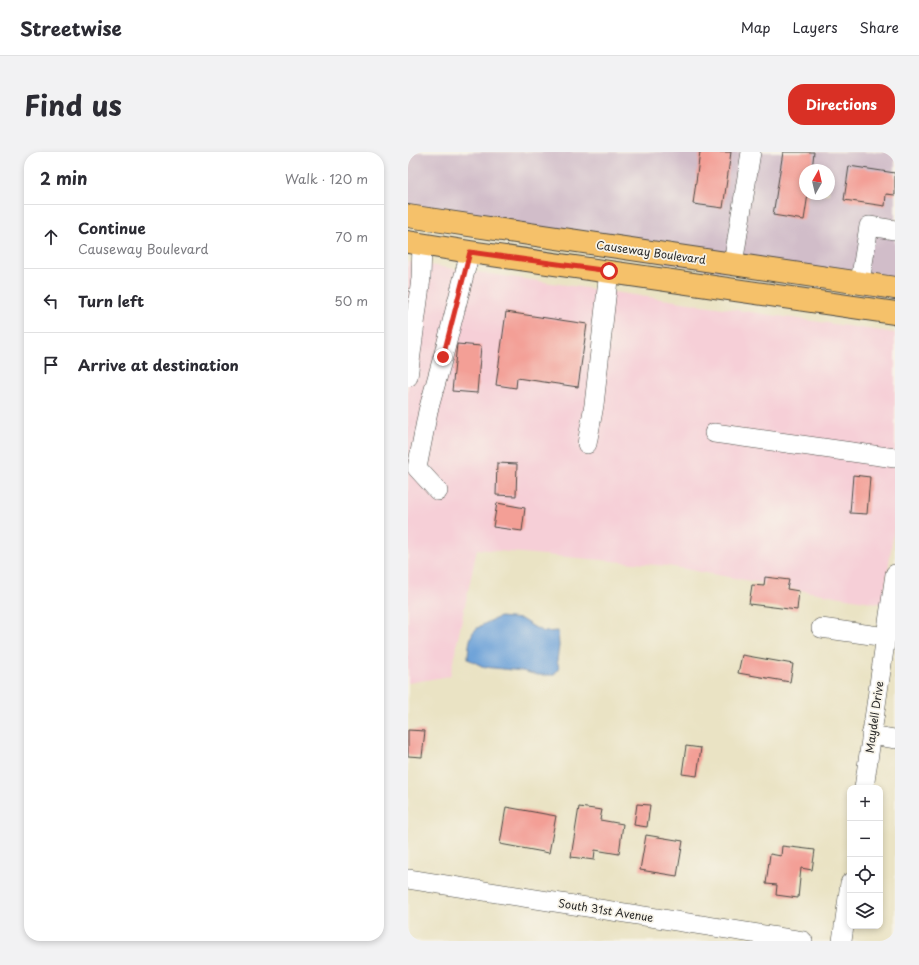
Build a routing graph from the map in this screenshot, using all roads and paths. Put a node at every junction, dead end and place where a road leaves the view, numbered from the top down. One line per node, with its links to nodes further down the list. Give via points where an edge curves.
1 (751, 152): 6 (street)
2 (408, 216): 6 (main road, Causeway Boulevard)
3 (895, 230): 8 (street, via 869,226)
4 (415, 243): 5 (main road); 11 (street, via 421,278)
5 (470, 252): 7 (main road); 15 (street, via 428,411 417,468)
6 (733, 264): 8 (main road, Causeway Boulevard)
7 (609, 271): 10 (main road); 13 (street, via 594,405)
8 (860, 282): 9 (main road, Causeway Boulevard)
9 (895, 288)
10 (895, 313)
11 (408, 377)
12 (714, 433): 14 (street)
13 (587, 444)
14 (895, 458)
15 (438, 491)
16 (895, 574): 18 (street, Maydell Drive)
17 (821, 628): 18 (street)
18 (886, 637): 19 (street, Maydell Drive)
19 (871, 736): 20 (street); 21 (street, Maydell Drive)
20 (895, 739)
21 (864, 785)
22 (408, 879): 24 (street, South 31st Avenue)
23 (849, 893): 25 (street)
24 (803, 941)
25 (842, 941)

